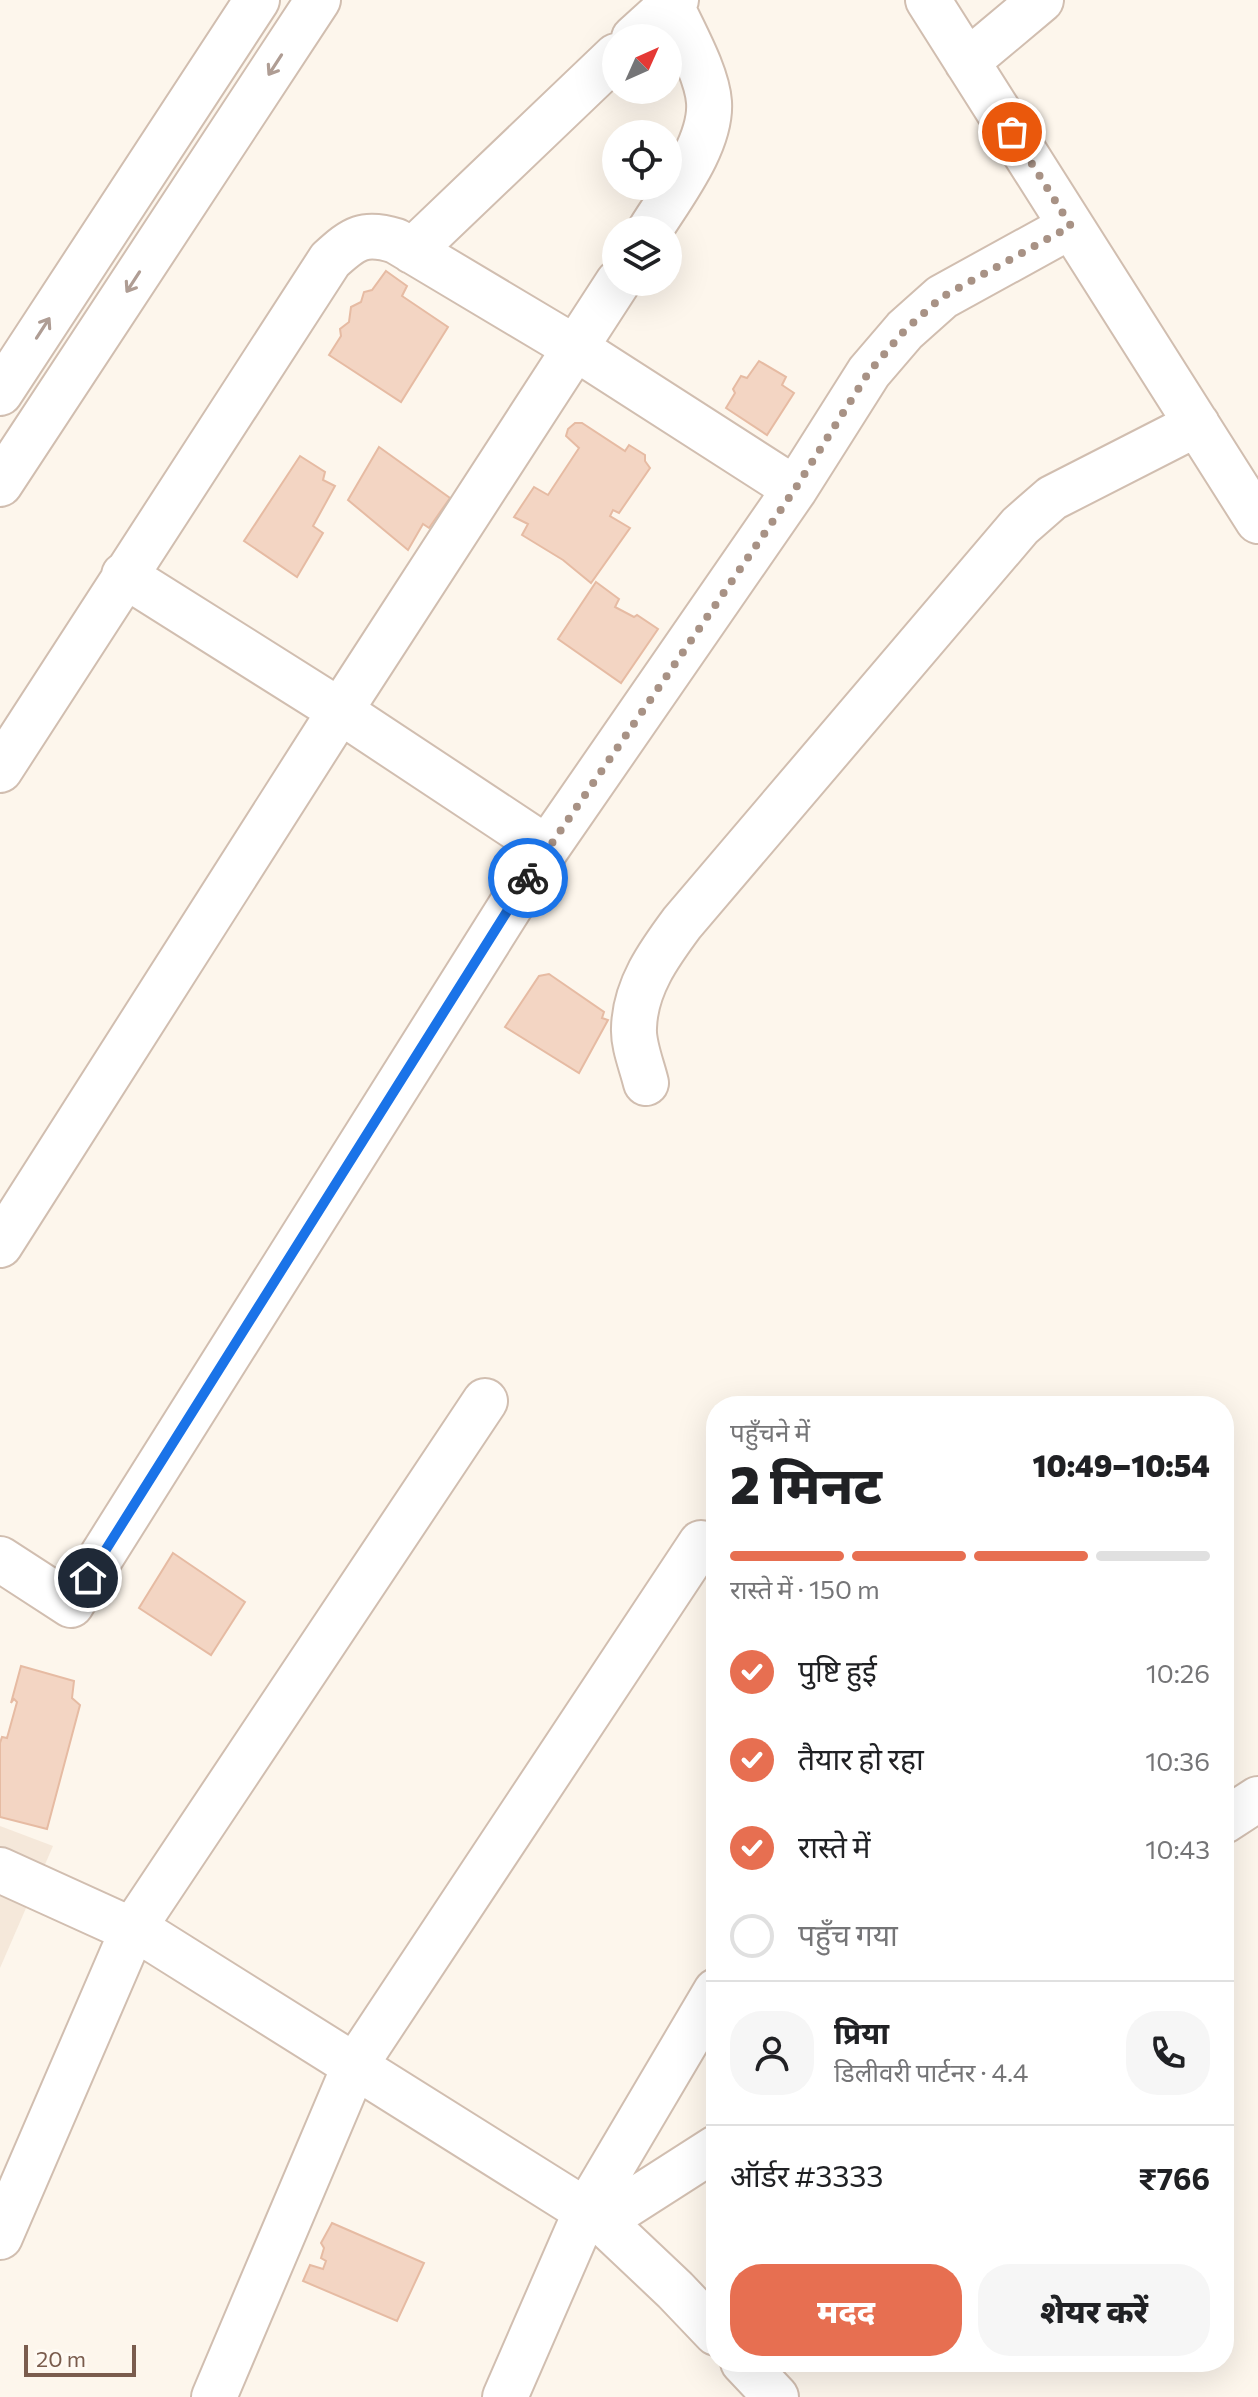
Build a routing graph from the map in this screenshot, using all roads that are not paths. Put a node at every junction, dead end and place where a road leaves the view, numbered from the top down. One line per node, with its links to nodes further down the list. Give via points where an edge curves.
1 (257, 0): 9 (street)
2 (318, 0): 10 (street, one-way to 10)
3 (928, 0): 7 (street)
4 (1041, 0): 7 (street)
5 (673, 2): 6 (street); 11 (street, via 709,103 706,129 690,166)
6 (649, 24)
7 (967, 62): 12 (street)
8 (602, 69): 13 (street)
9 (175, 126): 10 (street); 16 (street, one-way to 9)
10 (217, 153): 18 (street, one-way to 18)
11 (659, 216)
12 (1071, 226): 17 (street); 19 (street, via 942,297 905,330 869,372)
13 (412, 251): 15 (street); 21 (street, via 375,234 350,241 330,260)
14 (609, 296): 15 (street)
15 (577, 349): 19 (street); 22 (street)
16 (0, 393)
17 (1197, 424): 20 (street); 25 (street, via 1052,498 1020,526 682,923 652,963 640,995 634,1030)
18 (0, 484)
19 (795, 489): 24 (street)
20 (1258, 521)
21 (124, 575): 22 (street); 23 (street)
22 (340, 711): 24 (street); 26 (street)
23 (0, 770)
24 (547, 848): 29 (street, via 71,1605)
25 (646, 1083)
26 (0, 1245)
27 (485, 1401): 33 (street)
28 (701, 1543): 35 (street)
29 (0, 1559)
30 (1258, 1799): 31 (street)
31 (1234, 1815)
32 (0, 1870): 33 (street)
33 (133, 1929): 35 (street); 38 (street)
34 (706, 2009): 37 (street)
35 (354, 2067): 37 (street); 41 (street)
36 (706, 2154): 37 (street)
37 (594, 2216): 39 (street); 42 (street)
38 (0, 2237)
39 (706, 2323)
40 (752, 2372): 43 (street)
41 (214, 2397)
42 (505, 2397)
43 (776, 2397)

